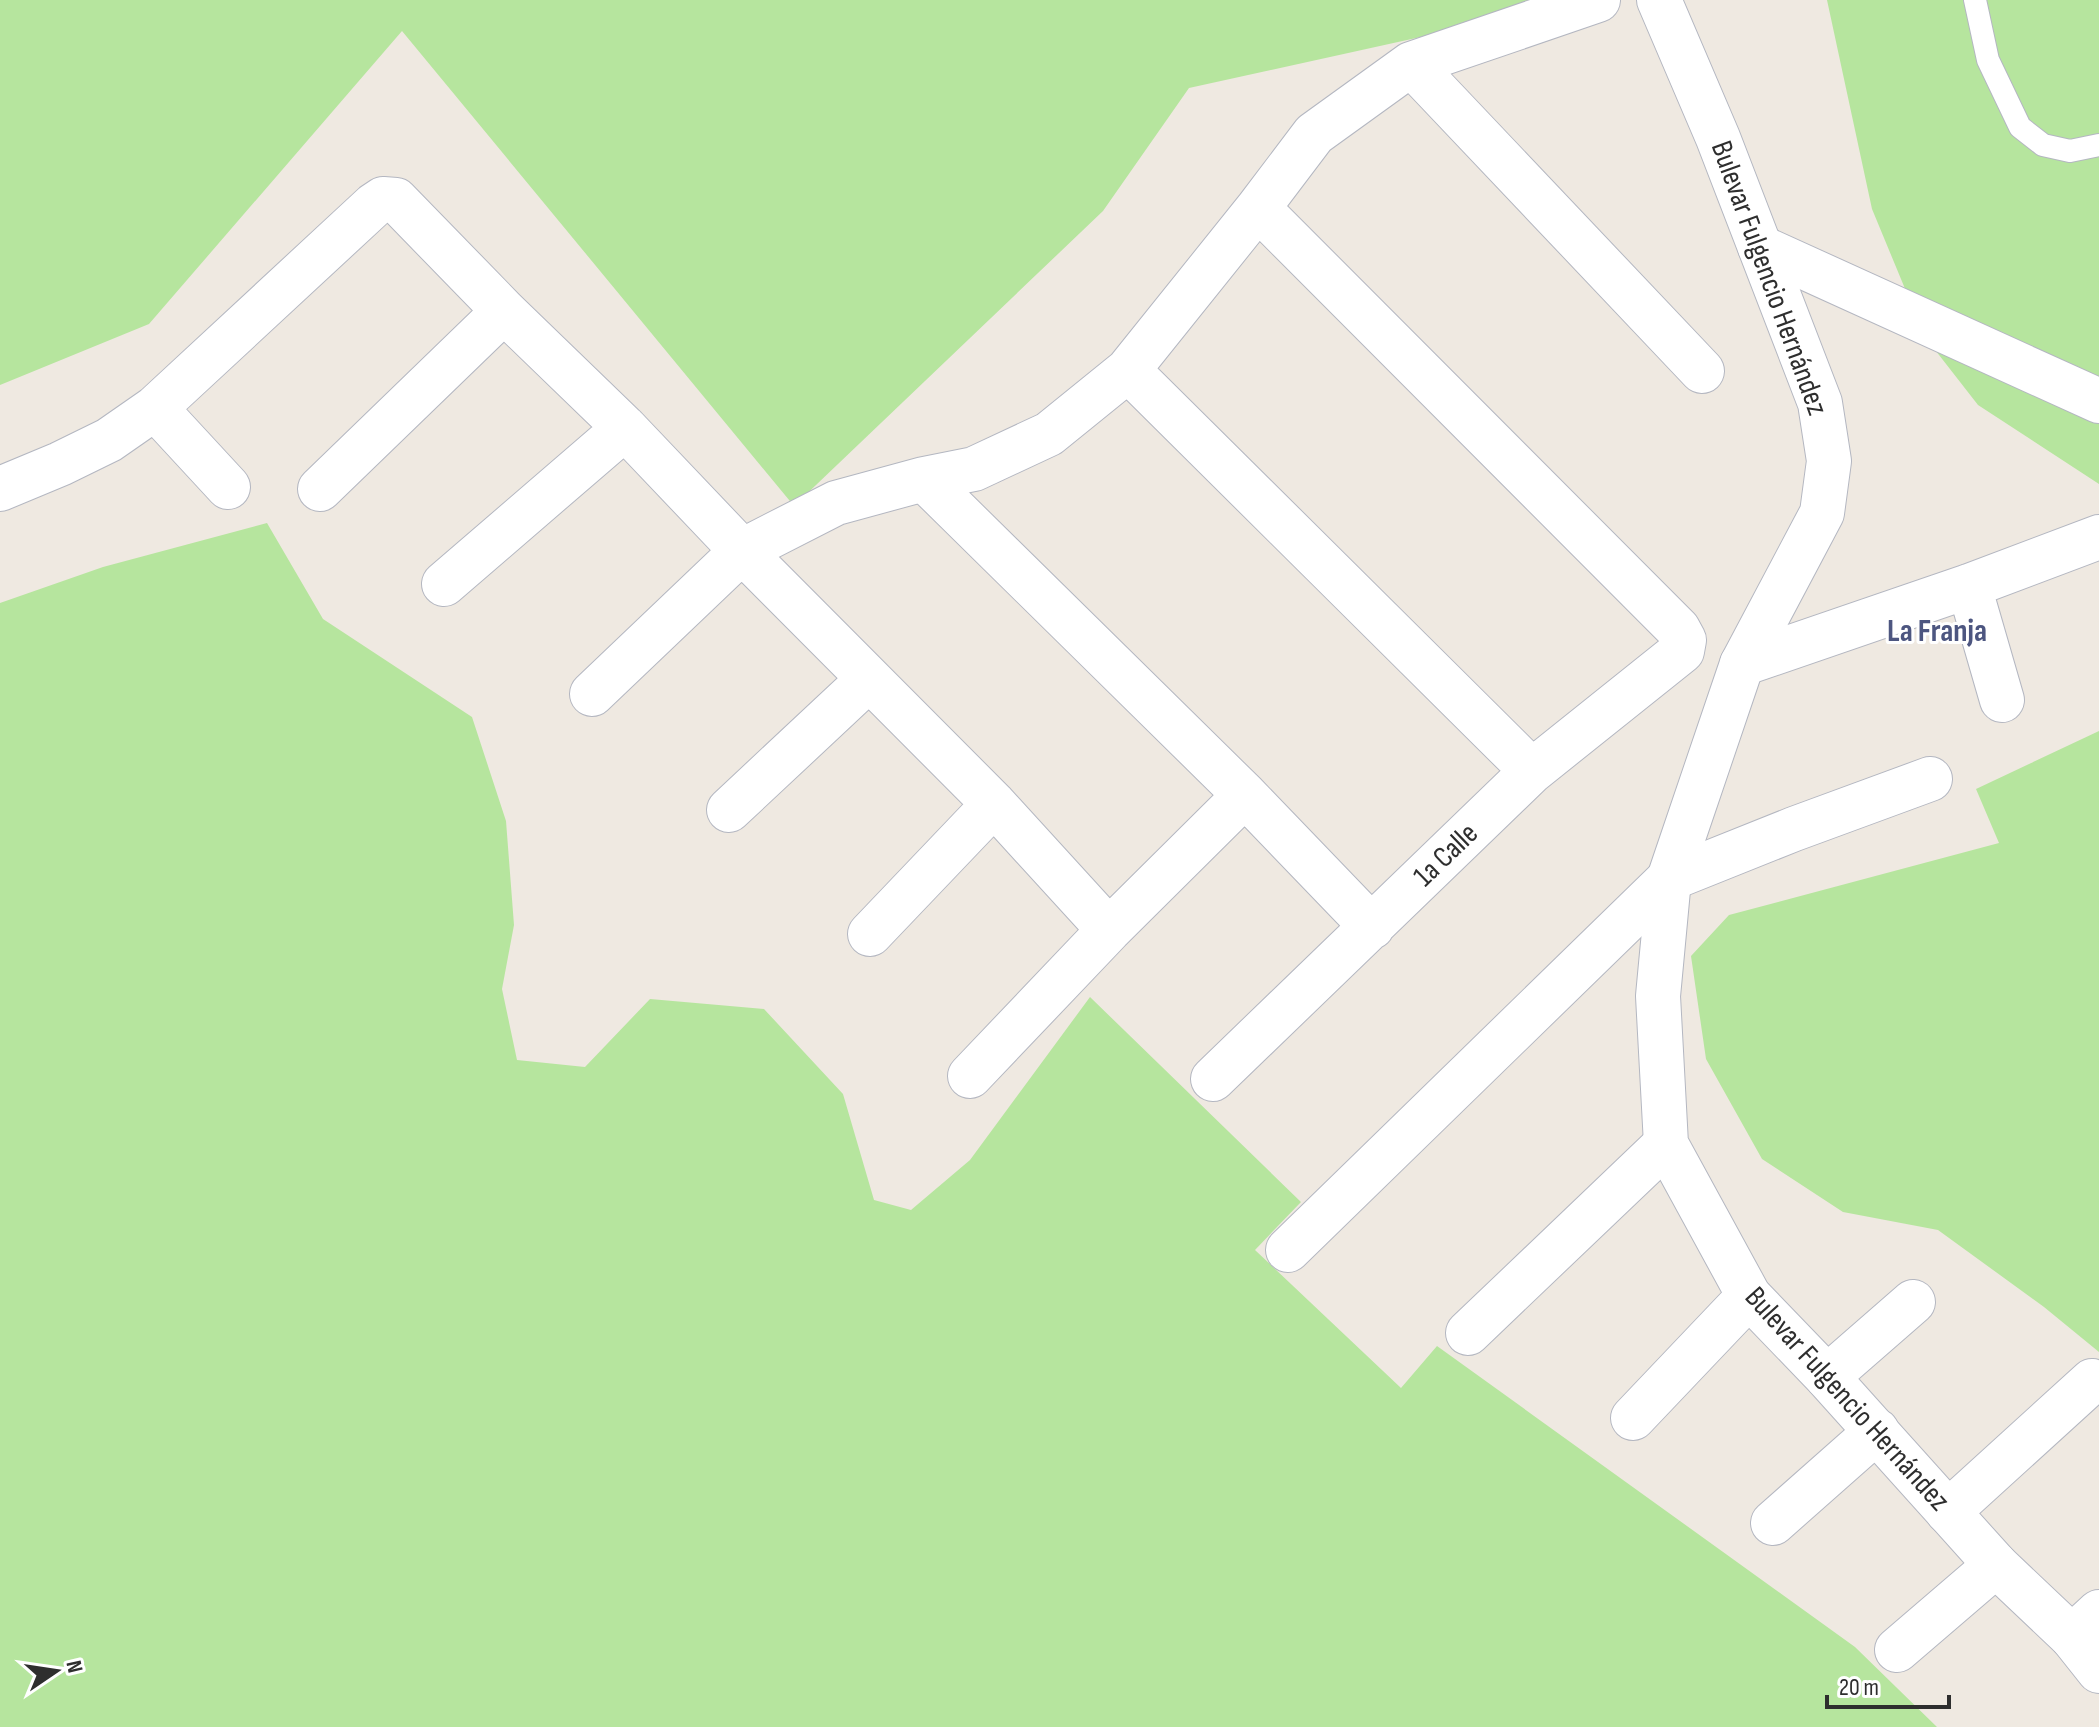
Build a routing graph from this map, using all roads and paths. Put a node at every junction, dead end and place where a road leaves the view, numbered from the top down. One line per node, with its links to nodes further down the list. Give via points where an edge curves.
1 (1598, 0): 4 (street)
2 (1659, 0): 7 (street, Bulevar Fulgencio Hernández)
3 (1975, 0): 5 (lane, via 1988,60 2020,127 2056,148)
4 (1411, 64): 6 (street, via 1314,134); 10 (street)
5 (2099, 145)
6 (1258, 208): 9 (street); 26 (street, 1a Calle, via 1684,640 1682,651)
7 (1760, 247): 11 (street); 22 (street, Bulevar Fulgencio Hernández, via 1820,403 1829,461 1822,513)
8 (504, 311): 12 (street, via 396,200 383,199); 13 (street); 17 (street)
9 (1128, 370): 14 (street, via 1049,434 974,469); 26 (street)
10 (1702, 371)
11 (2099, 401)
12 (155, 408): 15 (street); 16 (street, via 109,440)
13 (625, 428): 19 (street); 20 (street)
14 (924, 479): 19 (street, via 836,503); 28 (street)
15 (228, 487)
16 (0, 489)
17 (320, 489)
18 (2099, 537): 21 (street)
19 (742, 551): 23 (street); 24 (street)
20 (444, 584)
21 (1969, 586): 22 (street); 25 (street)
22 (1742, 664): 31 (street, Bulevar Fulgencio Hernández)
23 (869, 679): 29 (street); 30 (street)
24 (592, 694)
25 (2002, 700)
26 (1532, 771): 32 (street, 1a Calle)
27 (1930, 779): 31 (street)
28 (1245, 795): 32 (street); 33 (street)
29 (994, 804): 33 (street); 34 (street)
30 (729, 810)
31 (1669, 879): 37 (street, Bulevar Fulgencio Hernández, via 1658,996); 38 (street)
32 (1372, 927): 36 (street, 1a Calle)
33 (1109, 930): 35 (street)
34 (870, 934)
35 (970, 1076)
36 (1213, 1079)
37 (1666, 1144): 39 (street, Bulevar Fulgencio Hernández); 41 (street)
38 (1288, 1250)
39 (1749, 1296): 42 (street, Bulevar Fulgencio Hernández); 44 (street)
40 (1913, 1302): 42 (street)
41 (1468, 1333)
42 (1827, 1377): 45 (street, Bulevar Fulgencio Hernández)
43 (2092, 1381): 46 (street)
44 (1633, 1418)
45 (1877, 1431): 46 (street, Bulevar Fulgencio Hernández); 47 (street)
46 (1948, 1512): 48 (street, Bulevar Fulgencio Hernández)
47 (1773, 1523)
48 (1996, 1565): 49 (street, Bulevar Fulgencio Hernández); 50 (street)
49 (2086, 1624): 51 (street, Bulevar Fulgencio Hernández)
50 (1897, 1650)
51 (2099, 1671)

